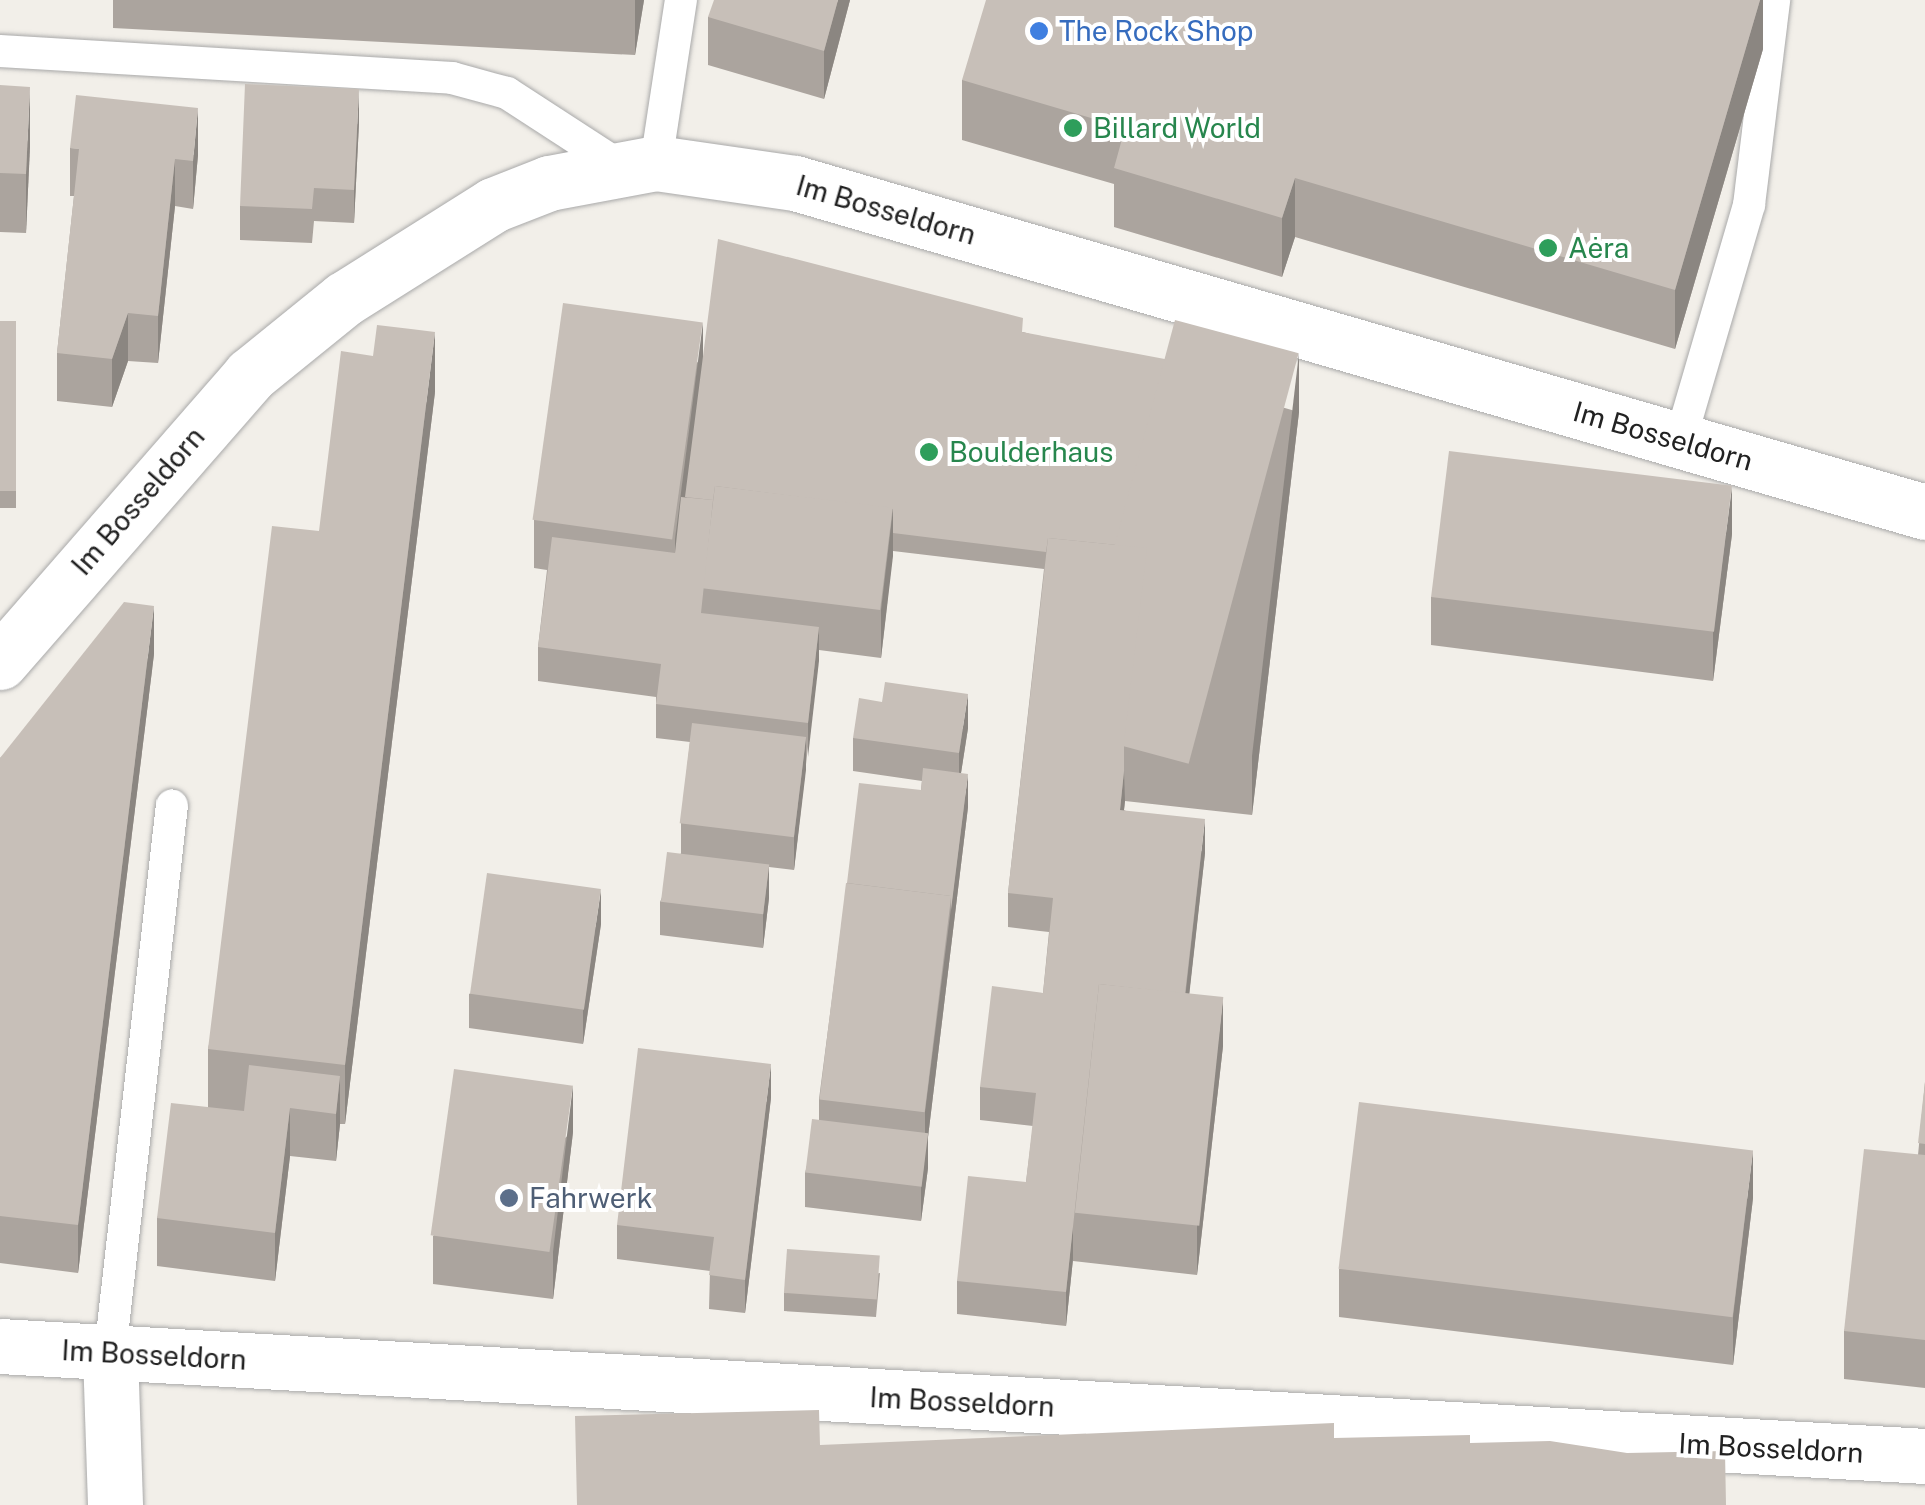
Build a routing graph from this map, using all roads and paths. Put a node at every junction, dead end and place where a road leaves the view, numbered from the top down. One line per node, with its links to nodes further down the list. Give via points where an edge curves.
1 (681, 0): 4 (lane)
2 (1774, 0): 5 (lane, via 1748,205)
3 (0, 51): 4 (lane, via 452,78 507,92)
4 (639, 165): 5 (street, Im Bosseldorn, via 795,182); 7 (street, Im Bosseldorn, via 493,206 344,299 250,375)
5 (1680, 440): 6 (street, Im Bosseldorn)
6 (1925, 512)
7 (0, 662)
8 (172, 805): 10 (lane)
9 (0, 1346): 10 (street, Im Bosseldorn)
10 (110, 1353): 11 (street, Im Bosseldorn); 12 (street)
11 (1925, 1456)
12 (115, 1505)

